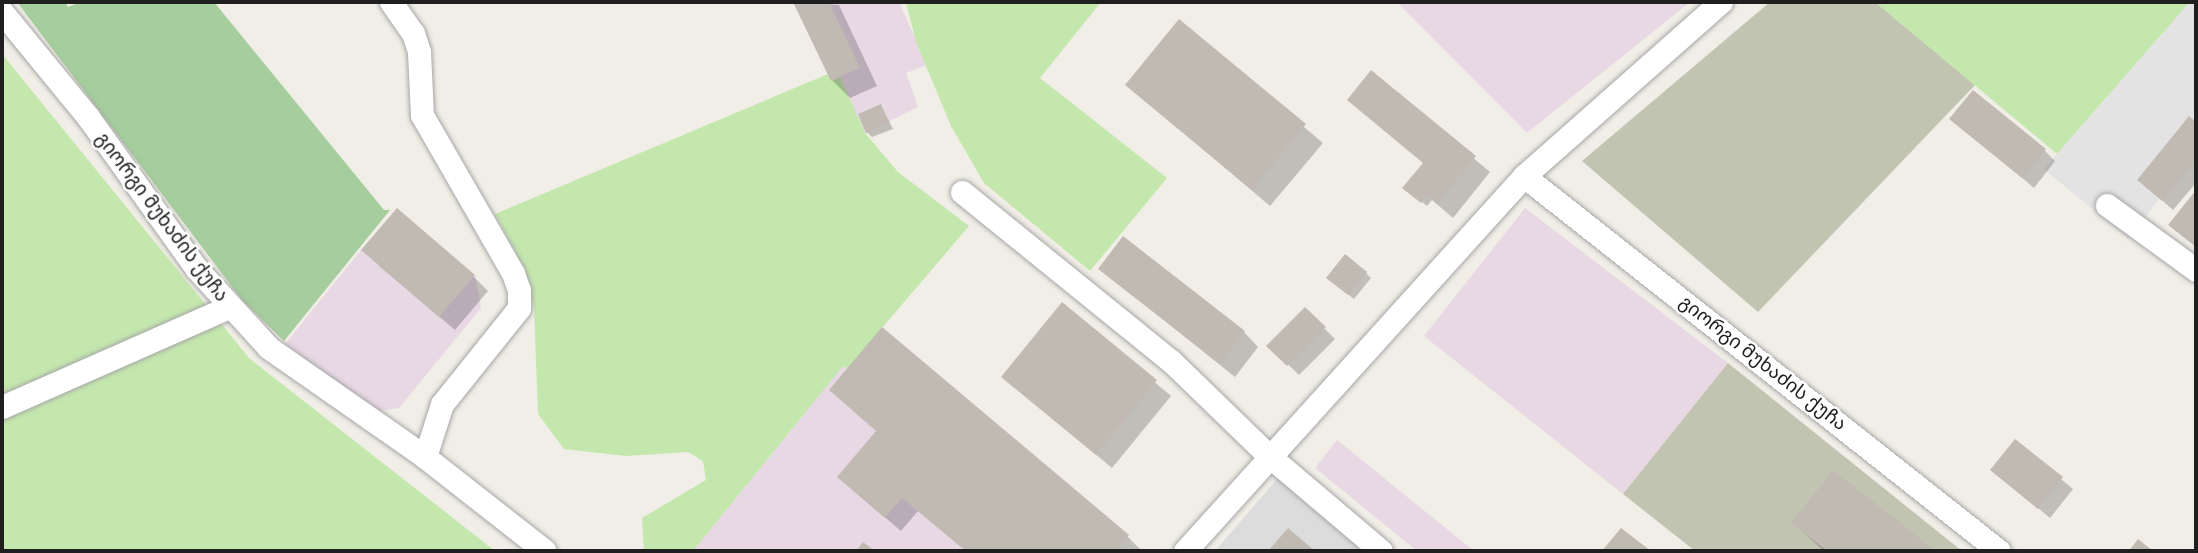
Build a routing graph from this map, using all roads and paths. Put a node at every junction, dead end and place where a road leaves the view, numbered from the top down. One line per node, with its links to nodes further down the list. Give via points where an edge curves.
1 (391, 2): 11 (street, via 413,33 419,52 422,115 519,290 519,308 442,404)
2 (1721, 2): 4 (street)
3 (2, 12): 8 (street, გიორგი მუხაძის ქუჩა, via 88,117)
4 (1524, 176): 10 (street); 15 (street, გიორგი მუხაძის ქუჩა)
5 (962, 192): 10 (street, via 1171,361)
6 (2107, 205): 7 (street)
7 (2196, 270)
8 (229, 307): 9 (street); 11 (street, გიორგი მუხაძის ქუჩა, via 269,348)
9 (2, 407)
10 (1268, 456): 13 (street); 14 (street)
11 (425, 457): 12 (street, გიორგი მუხაძის ქუჩა)
12 (541, 550)
13 (1185, 551)
14 (1381, 551)
15 (1999, 551)

